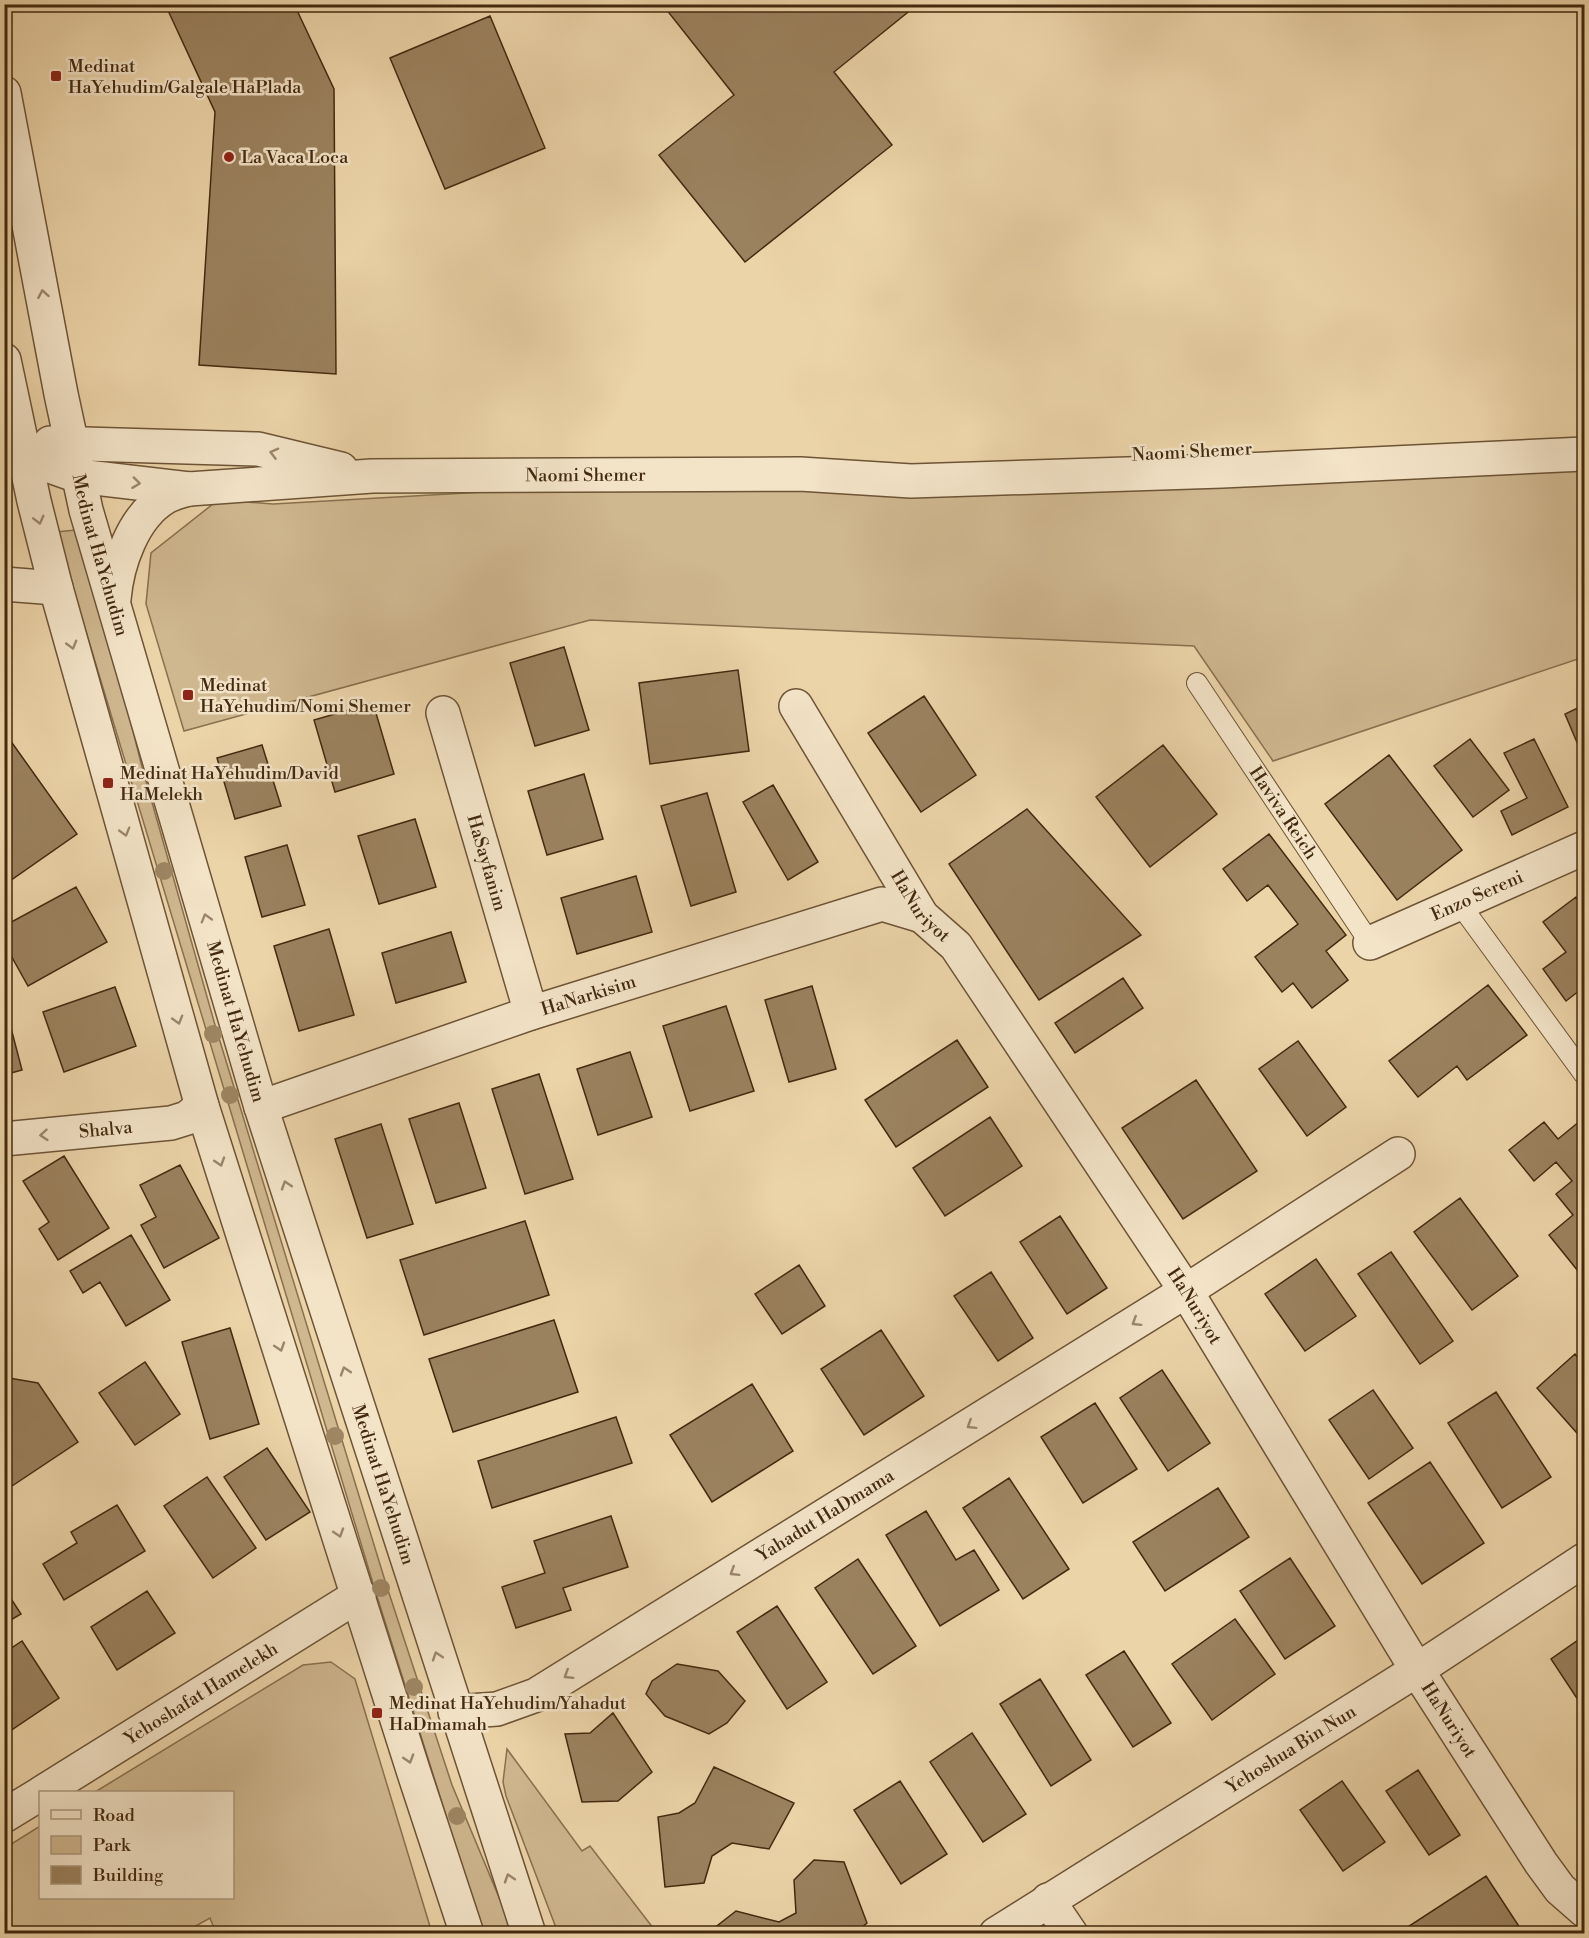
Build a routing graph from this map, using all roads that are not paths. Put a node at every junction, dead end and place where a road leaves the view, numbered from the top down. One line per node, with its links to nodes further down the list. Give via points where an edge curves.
1 (4, 93): 3 (street, Medinat HaYehudim, one-way to 1)
2 (4, 360): 7 (street)
3 (61, 394): 5 (street, Medinat HaYehudim); 6 (street, via 99,426)
4 (1584, 435): 9 (street, Naomi Shemer, via 916,465)
5 (71, 444): 6 (street, Naomi Shemer); 7 (street, Naomi Shemer); 11 (street, Medinat HaYehudim)
6 (137, 444): 10 (street, Naomi Shemer, one-way to 6, via 258,449)
7 (23, 450): 11 (street, Naomi Shemer); 14 (street, one-way to 14)
8 (1584, 454): 9 (street, Naomi Shemer, via 911,481)
9 (800, 474): 10 (street, Naomi Shemer)
10 (372, 476): 12 (street, Naomi Shemer)
11 (78, 477): 12 (street, Naomi Shemer, one-way to 12); 15 (street, Medinat HaYehudim)
12 (189, 489): 15 (street, via 154,506 133,534 115,584)
13 (4, 584): 14 (street)
14 (56, 588): 25 (street, one-way to 25)
15 (114, 601): 26 (street, Medinat HaYehudim, one-way to 15)
16 (1197, 683): 22 (lane, Haviva Reich)
17 (796, 706): 21 (street, HaNuriyot)
18 (443, 713): 23 (street, HaSayfanim)
19 (1584, 848): 20 (street, Enzo Sereni)
20 (1459, 903): 22 (street, Enzo Sereni); 24 (lane)
21 (922, 916): 23 (street, HaNarkisim, via 882,904); 29 (street, HaNuriyot, via 956,946)
22 (1370, 943)
23 (531, 1013): 26 (street, HaNarkisim)
24 (1584, 1074)
25 (202, 1106): 27 (street, Shalva, one-way to 27, via 187,1118 171,1123); 31 (street, one-way to 31)
26 (261, 1107): 33 (street, Medinat HaYehudim, one-way to 26)
27 (4, 1139)
28 (1398, 1154): 29 (street, Yahadut HaDmama)
29 (1186, 1291): 32 (street, HaNuriyot); 33 (street, Yahadut HaDmama, one-way to 33, via 536,1695 497,1709)
30 (1584, 1560): 32 (street, Yehoshua Bin Nun)
31 (359, 1595): 34 (street, Yehoshafat Hamelekh); 39 (street, one-way to 39)
32 (1417, 1670): 37 (street, Yehoshua Bin Nun); 38 (street, HaNuriyot, via 1540,1863 1560,1889)
33 (455, 1712): 40 (street, Medinat HaYehudim, one-way to 33)
34 (45, 1791)
35 (39, 1795): 36 (street, Yehoshafat Hamelekh)
36 (4, 1816)
37 (1048, 1900): 41 (street, Yehoshua Bin Nun); 42 (street)
38 (1584, 1910)
39 (467, 1934)
40 (529, 1934)
41 (996, 1934)
42 (1071, 1934)

